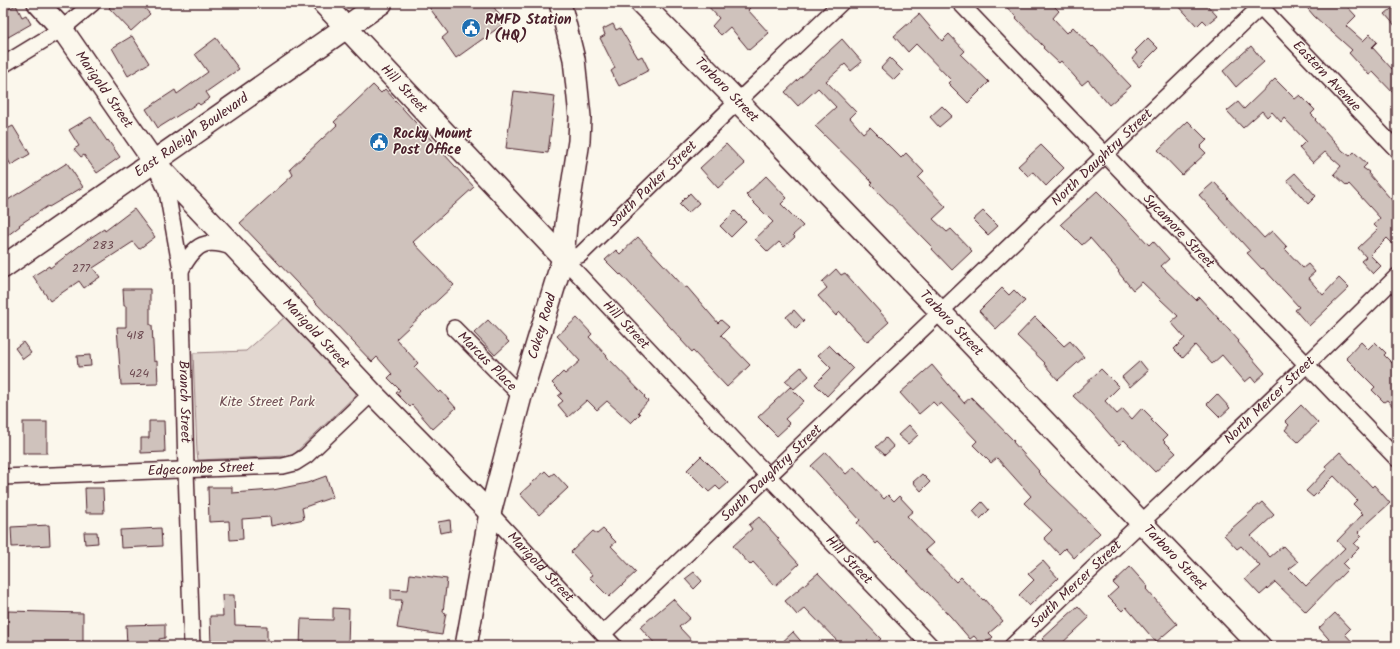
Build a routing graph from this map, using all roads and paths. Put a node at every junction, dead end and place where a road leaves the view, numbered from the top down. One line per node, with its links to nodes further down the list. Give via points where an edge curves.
1 (38, 3): 11 (street, Marigold Street)
2 (92, 3): 11 (street)
3 (323, 3): 10 (street, Hill Street)
4 (380, 3): 10 (main road, East Raleigh Boulevard)
5 (560, 3): 18 (street, Cokey Road, via 574,59 580,117)
6 (641, 3): 13 (street, Tarboro Street)
7 (841, 3): 13 (street, South Parker Street)
8 (960, 3): 15 (street, Sycamore Street)
9 (1260, 4): 14 (street, Eastern Avenue); 15 (street, North Daughtry Street)
10 (346, 27): 16 (main road, East Raleigh Boulevard); 18 (street, Hill Street)
11 (62, 29): 12 (street); 16 (street, Marigold Street)
12 (3, 64)
13 (738, 101): 18 (street, South Parker Street, via 580,255); 22 (street, Tarboro Street)
14 (1397, 150)
15 (1104, 155): 22 (street, North Daughtry Street); 24 (street, Sycamore Street)
16 (154, 162): 17 (street, Marigold Street); 19 (main road, East Raleigh Boulevard); 20 (street, Branch Street, via 167,192)
17 (238, 249): 20 (street, via 217,243 200,245); 25 (street, Marigold Street)
18 (563, 258): 26 (street, Cokey Road); 29 (street, Hill Street)
19 (3, 267)
20 (181, 270): 28 (street, Branch Street)
21 (1397, 276): 24 (street, North Mercer Street)
22 (940, 312): 29 (street, South Daughtry Street); 32 (street, Tarboro Street)
23 (454, 328): 26 (street, Marcus Place)
24 (1307, 366): 27 (street, Sycamore Street); 32 (street, North Mercer Street)
25 (372, 393): 28 (street, Edgecombe Street, via 296,463 283,466); 31 (street, Marigold Street)
26 (521, 396): 31 (street, Cokey Road)
27 (1397, 459)
28 (186, 469): 30 (street, Edgecombe Street); 34 (street, Branch Street)
29 (768, 476): 33 (street, South Daughtry Street); 37 (street, Hill Street)
30 (3, 477)
31 (490, 513): 33 (street, Marigold Street); 35 (street, Cokey Road)
32 (1140, 522): 38 (street, South Mercer Street); 39 (street, Tarboro Street)
33 (603, 634): 36 (street, Marigold Street)
34 (192, 646)
35 (466, 646)
36 (614, 646)
37 (931, 646)
38 (1012, 646)
39 (1260, 646)

